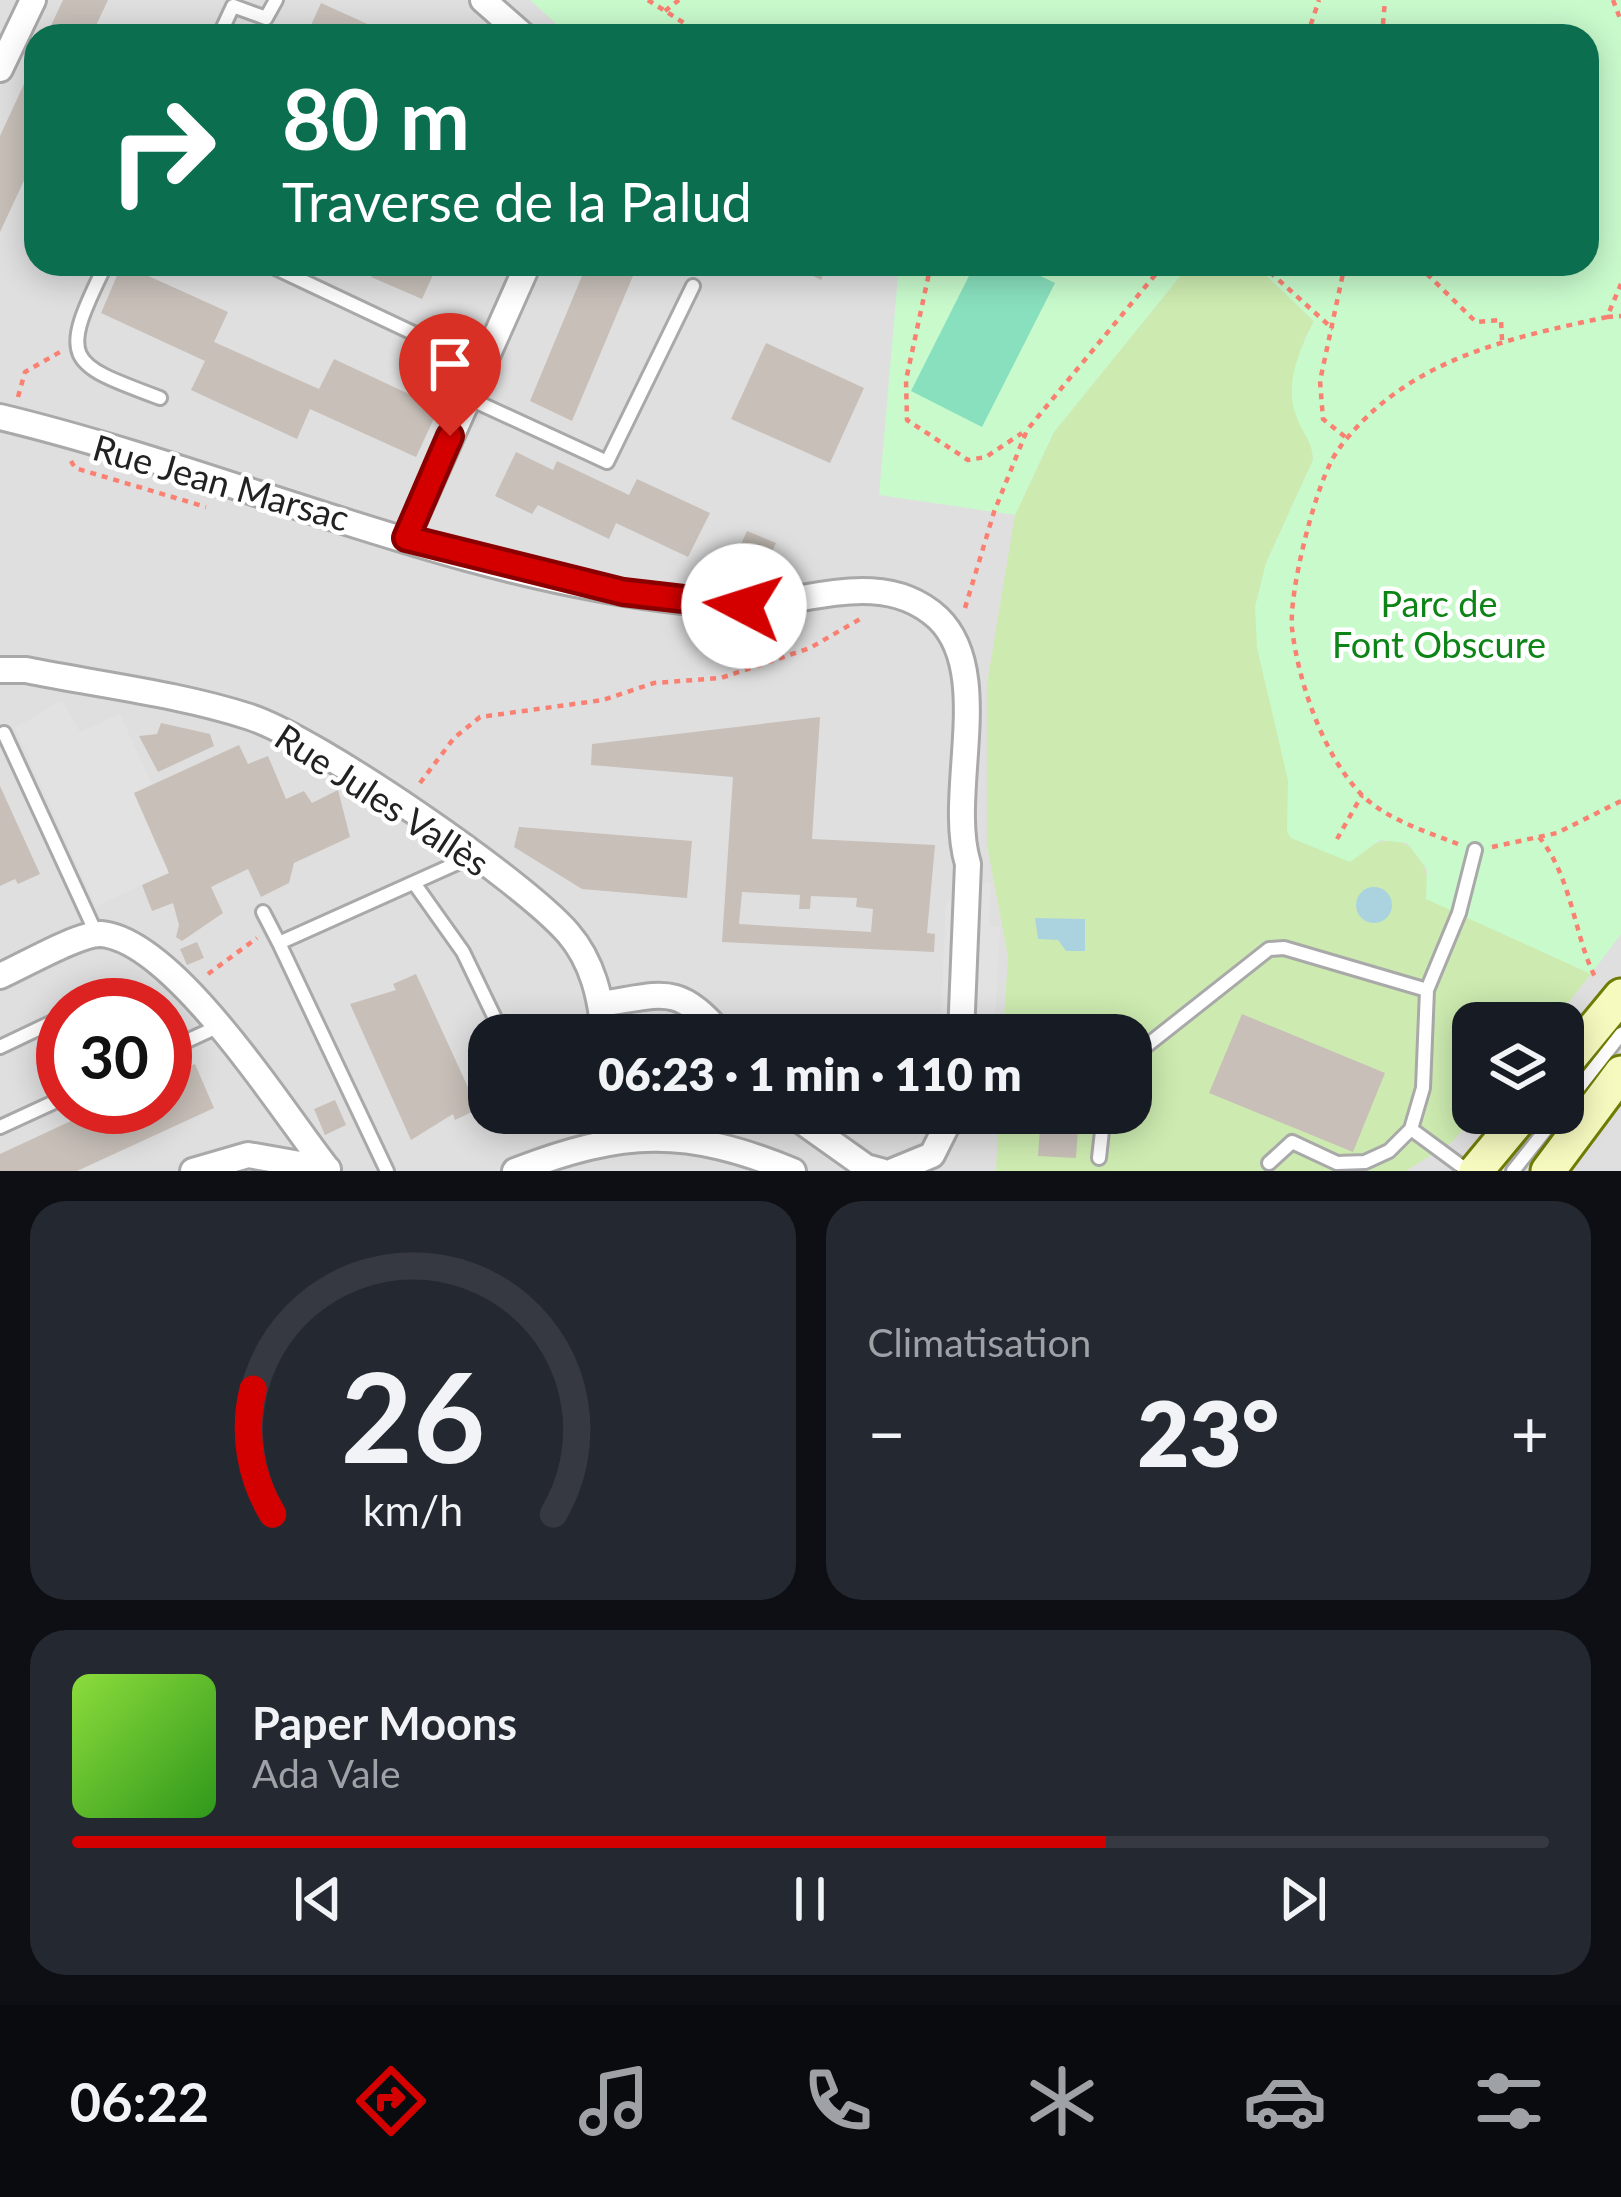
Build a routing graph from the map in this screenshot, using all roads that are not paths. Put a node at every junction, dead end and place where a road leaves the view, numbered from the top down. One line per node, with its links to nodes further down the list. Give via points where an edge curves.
1 (33, 0): 6 (street)
2 (276, 0): 4 (lane, via 266,18 233,6)
3 (483, 0): 5 (street)
4 (225, 24)
5 (512, 24)
6 (0, 69)
7 (102, 276): 13 (lane, via 77,343 79,361)
8 (293, 276): 11 (lane)
9 (523, 276): 11 (street)
10 (693, 286): 12 (lane, via 607,462)
11 (482, 365): 12 (street)
12 (467, 397): 15 (street)
13 (160, 398)
14 (0, 417): 15 (street, Rue Jean Marsac)
15 (406, 538): 31 (street, Rue Jean Marsac, via 682,601 744,606 883,590 940,620 960,655 965,698)
16 (0, 670): 19 (street, Rue Jules Vallès, via 251,717 298,739)
17 (4, 734): 22 (lane)
18 (1475, 850): 25 (lane)
19 (473, 856): 20 (lane); 27 (street, Rue Jules Vallès, via 569,934)
20 (414, 883): 23 (lane); 28 (lane, via 463,952)
21 (263, 912): 23 (lane)
22 (96, 933): 24 (street); 32 (street, via 154,956)
23 (279, 943): 55 (lane)
24 (0, 976)
25 (1426, 990): 36 (lane, via 1269,949); 43 (lane, via 1423,1088)
26 (1621, 996): 37 (street)
27 (601, 1004): 29 (street, Rue Jules Vallès); 30 (street, via 659,993)
28 (492, 1014)
29 (602, 1014)
30 (704, 1014)
31 (962, 1014)
32 (217, 1027): 35 (lane); 53 (street)
33 (36, 1030): 38 (lane)
34 (1621, 1034): 40 (lane)
35 (192, 1039)
36 (1152, 1041)
37 (1584, 1041)
38 (0, 1047)
39 (1621, 1072): 62 (street)
40 (1584, 1081)
41 (36, 1110): 42 (lane)
42 (0, 1127)
43 (1411, 1129): 52 (lane, via 1365,1162 1336,1163 1292,1142); 60 (lane)
44 (595, 1134): 56 (street)
45 (670, 1134): 57 (street)
46 (820, 1134): 58 (street)
47 (942, 1134): 59 (street, via 932,1155)
48 (1102, 1134): 51 (lane)
49 (1505, 1134): 60 (street)
50 (1543, 1134): 61 (lane)
51 (1099, 1158)
52 (1269, 1163)
53 (328, 1169): 54 (street, via 248,1155)
54 (193, 1171)
55 (387, 1171)
56 (515, 1171)
57 (793, 1171)
58 (881, 1171)
59 (893, 1171)
60 (1472, 1171)
61 (1514, 1171)
62 (1548, 1171)

